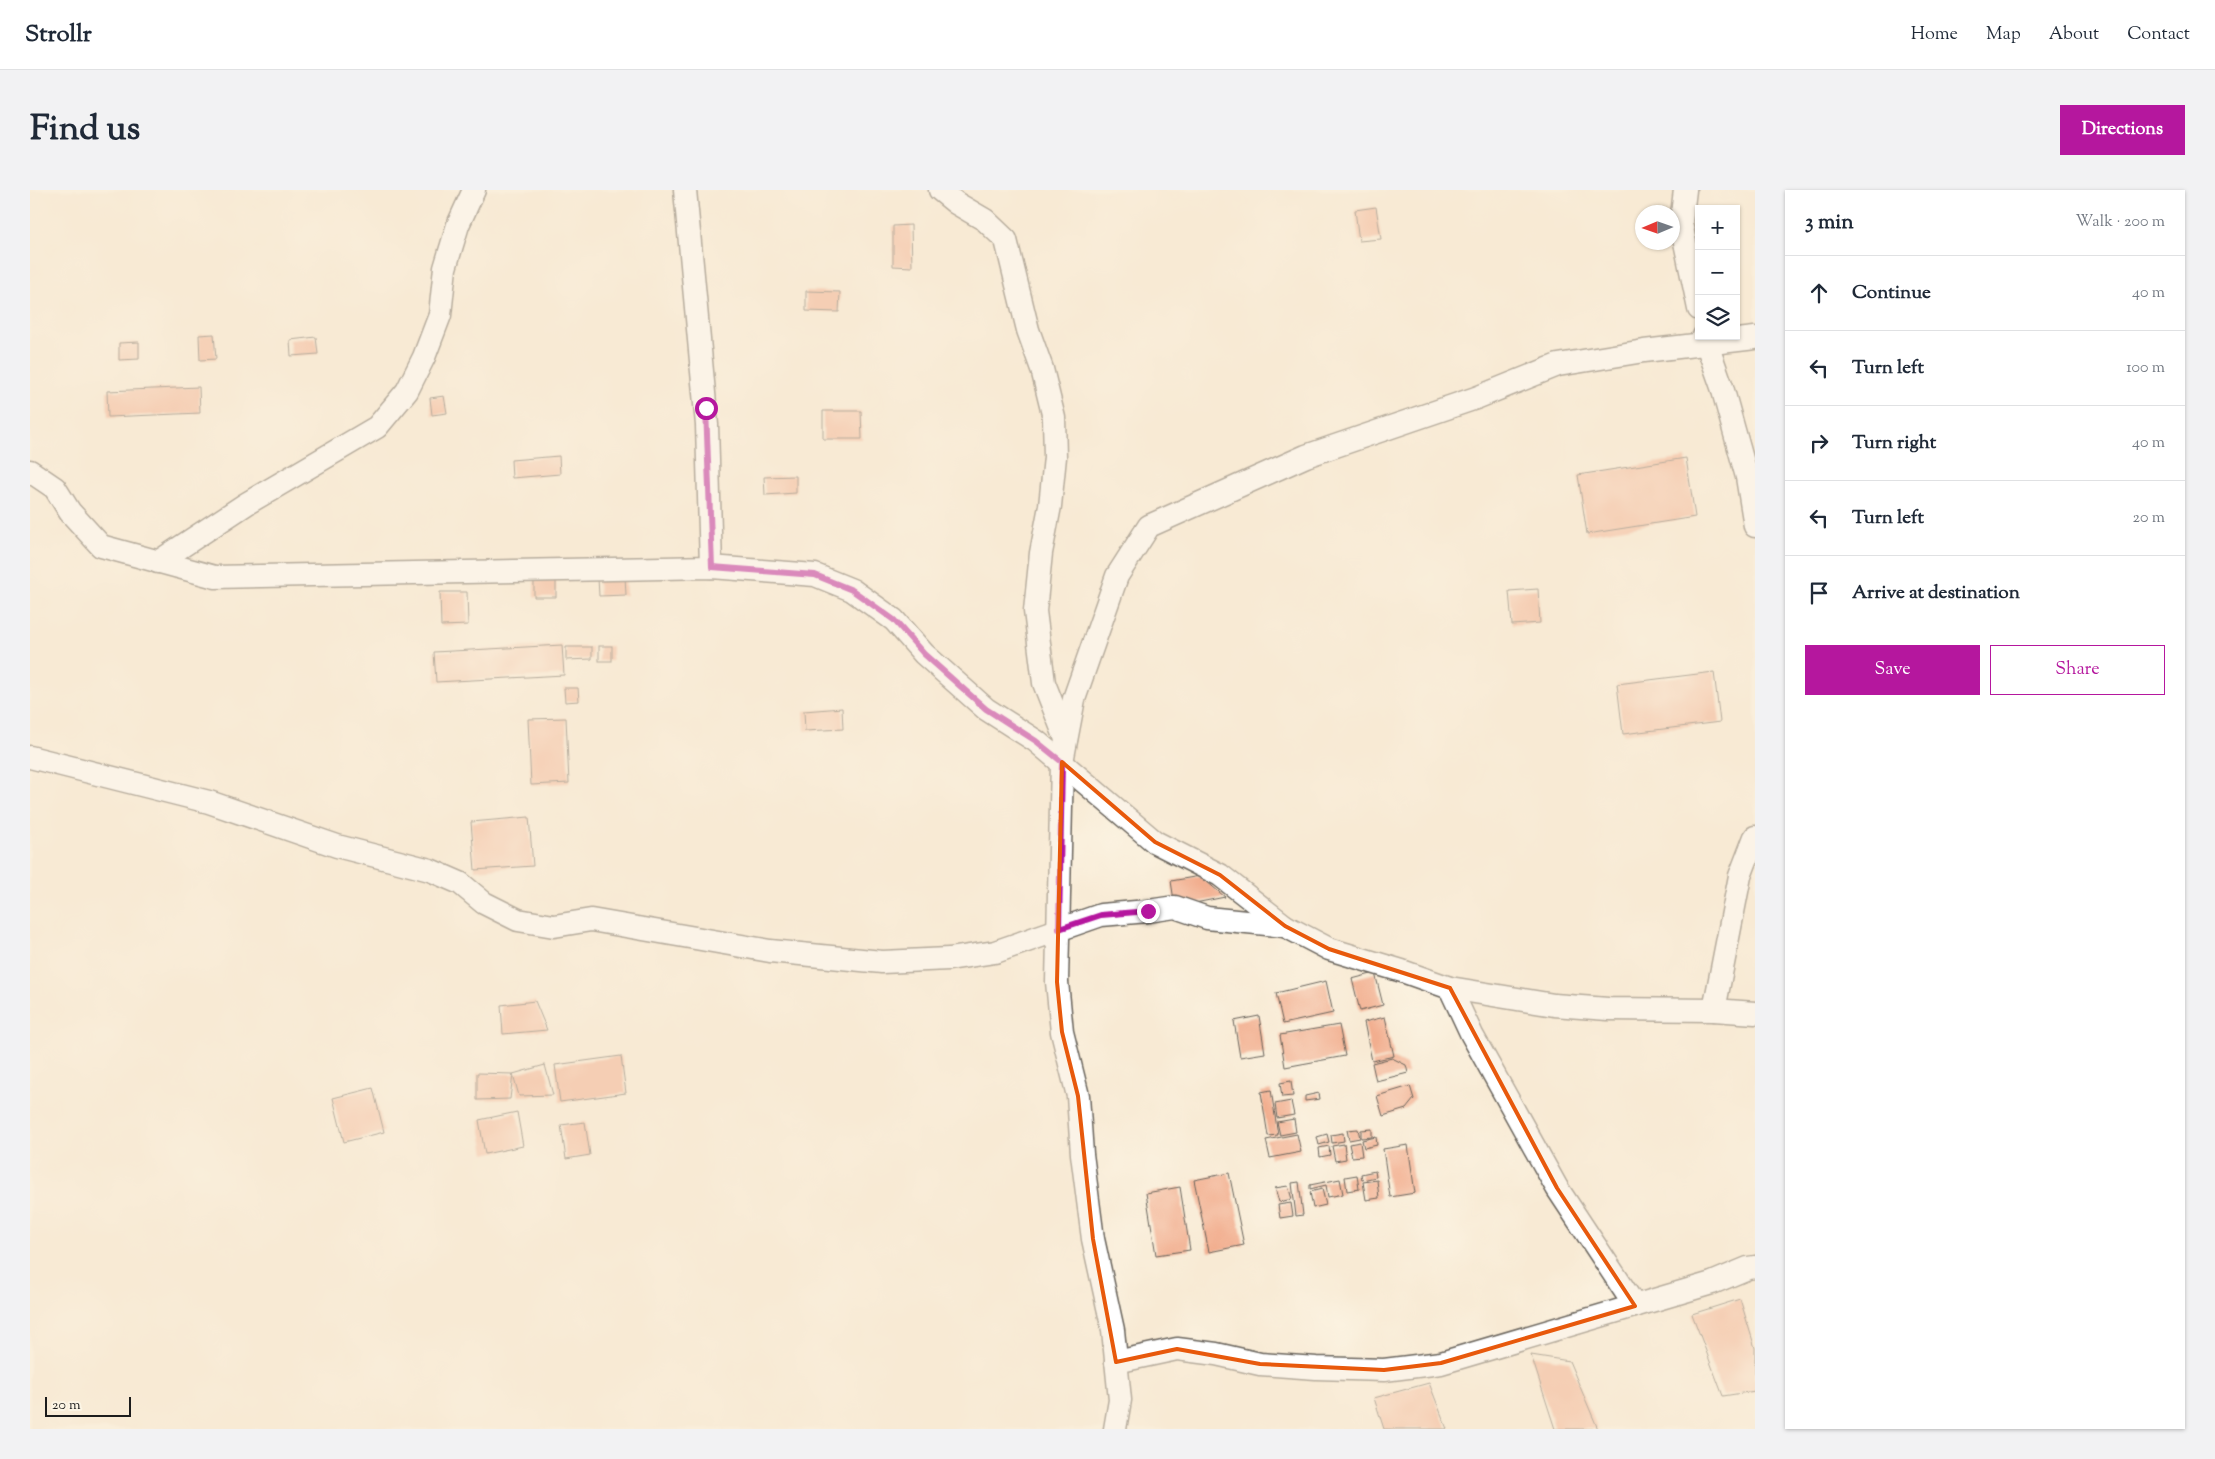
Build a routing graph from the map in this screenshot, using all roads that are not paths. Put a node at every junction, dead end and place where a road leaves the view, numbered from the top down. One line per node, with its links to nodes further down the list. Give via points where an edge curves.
1 (474, 190): 11 (street, via 458,225 445,268 440,315 424,357 407,391 378,427 246,504)
2 (685, 190): 12 (street, via 708,426)
3 (940, 190): 13 (street, via 985,220 1006,240 1054,418 1050,506 1035,611 1044,683)
4 (1685, 190): 5 (street, via 1681,223)
5 (1696, 295)
6 (1755, 338): 7 (street)
7 (1740, 339)
8 (1705, 340): 10 (street, via 1747,477); 13 (street, via 1558,365 1476,398 1306,456 1149,526 1117,576 1074,699)
9 (30, 471): 11 (street, via 55,488 70,512 101,546)
10 (1755, 526)
11 (158, 562): 12 (street, via 215,577)
12 (712, 567): 15 (street, via 815,575 852,590 894,620 924,654 986,709)
13 (1066, 740): 15 (street)
14 (30, 757): 18 (street, via 209,802 337,846 430,870 460,883 484,902 518,920 554,926 591,920 770,951 882,962 949,959 994,952)
15 (1062, 762): 17 (street, via 1155,842 1220,875); 18 (street)
16 (1755, 836): 20 (street, via 1740,876)
17 (1285, 926): 18 (street, via 1207,918 1175,907 1101,915); 19 (street, via 1329,949)
18 (1059, 929): 24 (street, via 1057,982 1062,1032 1078,1096 1093,1238 1113,1330)
19 (1450, 988): 20 (street, via 1554,1005); 23 (street, via 1472,1035 1557,1188)
20 (1714, 1010): 21 (street)
21 (1755, 1013)
22 (1755, 1267): 23 (street)
23 (1635, 1306): 24 (street, via 1441,1363 1384,1370 1260,1364 1177,1348)
24 (1116, 1362): 25 (street, via 1120,1400)
25 (1115, 1429)

